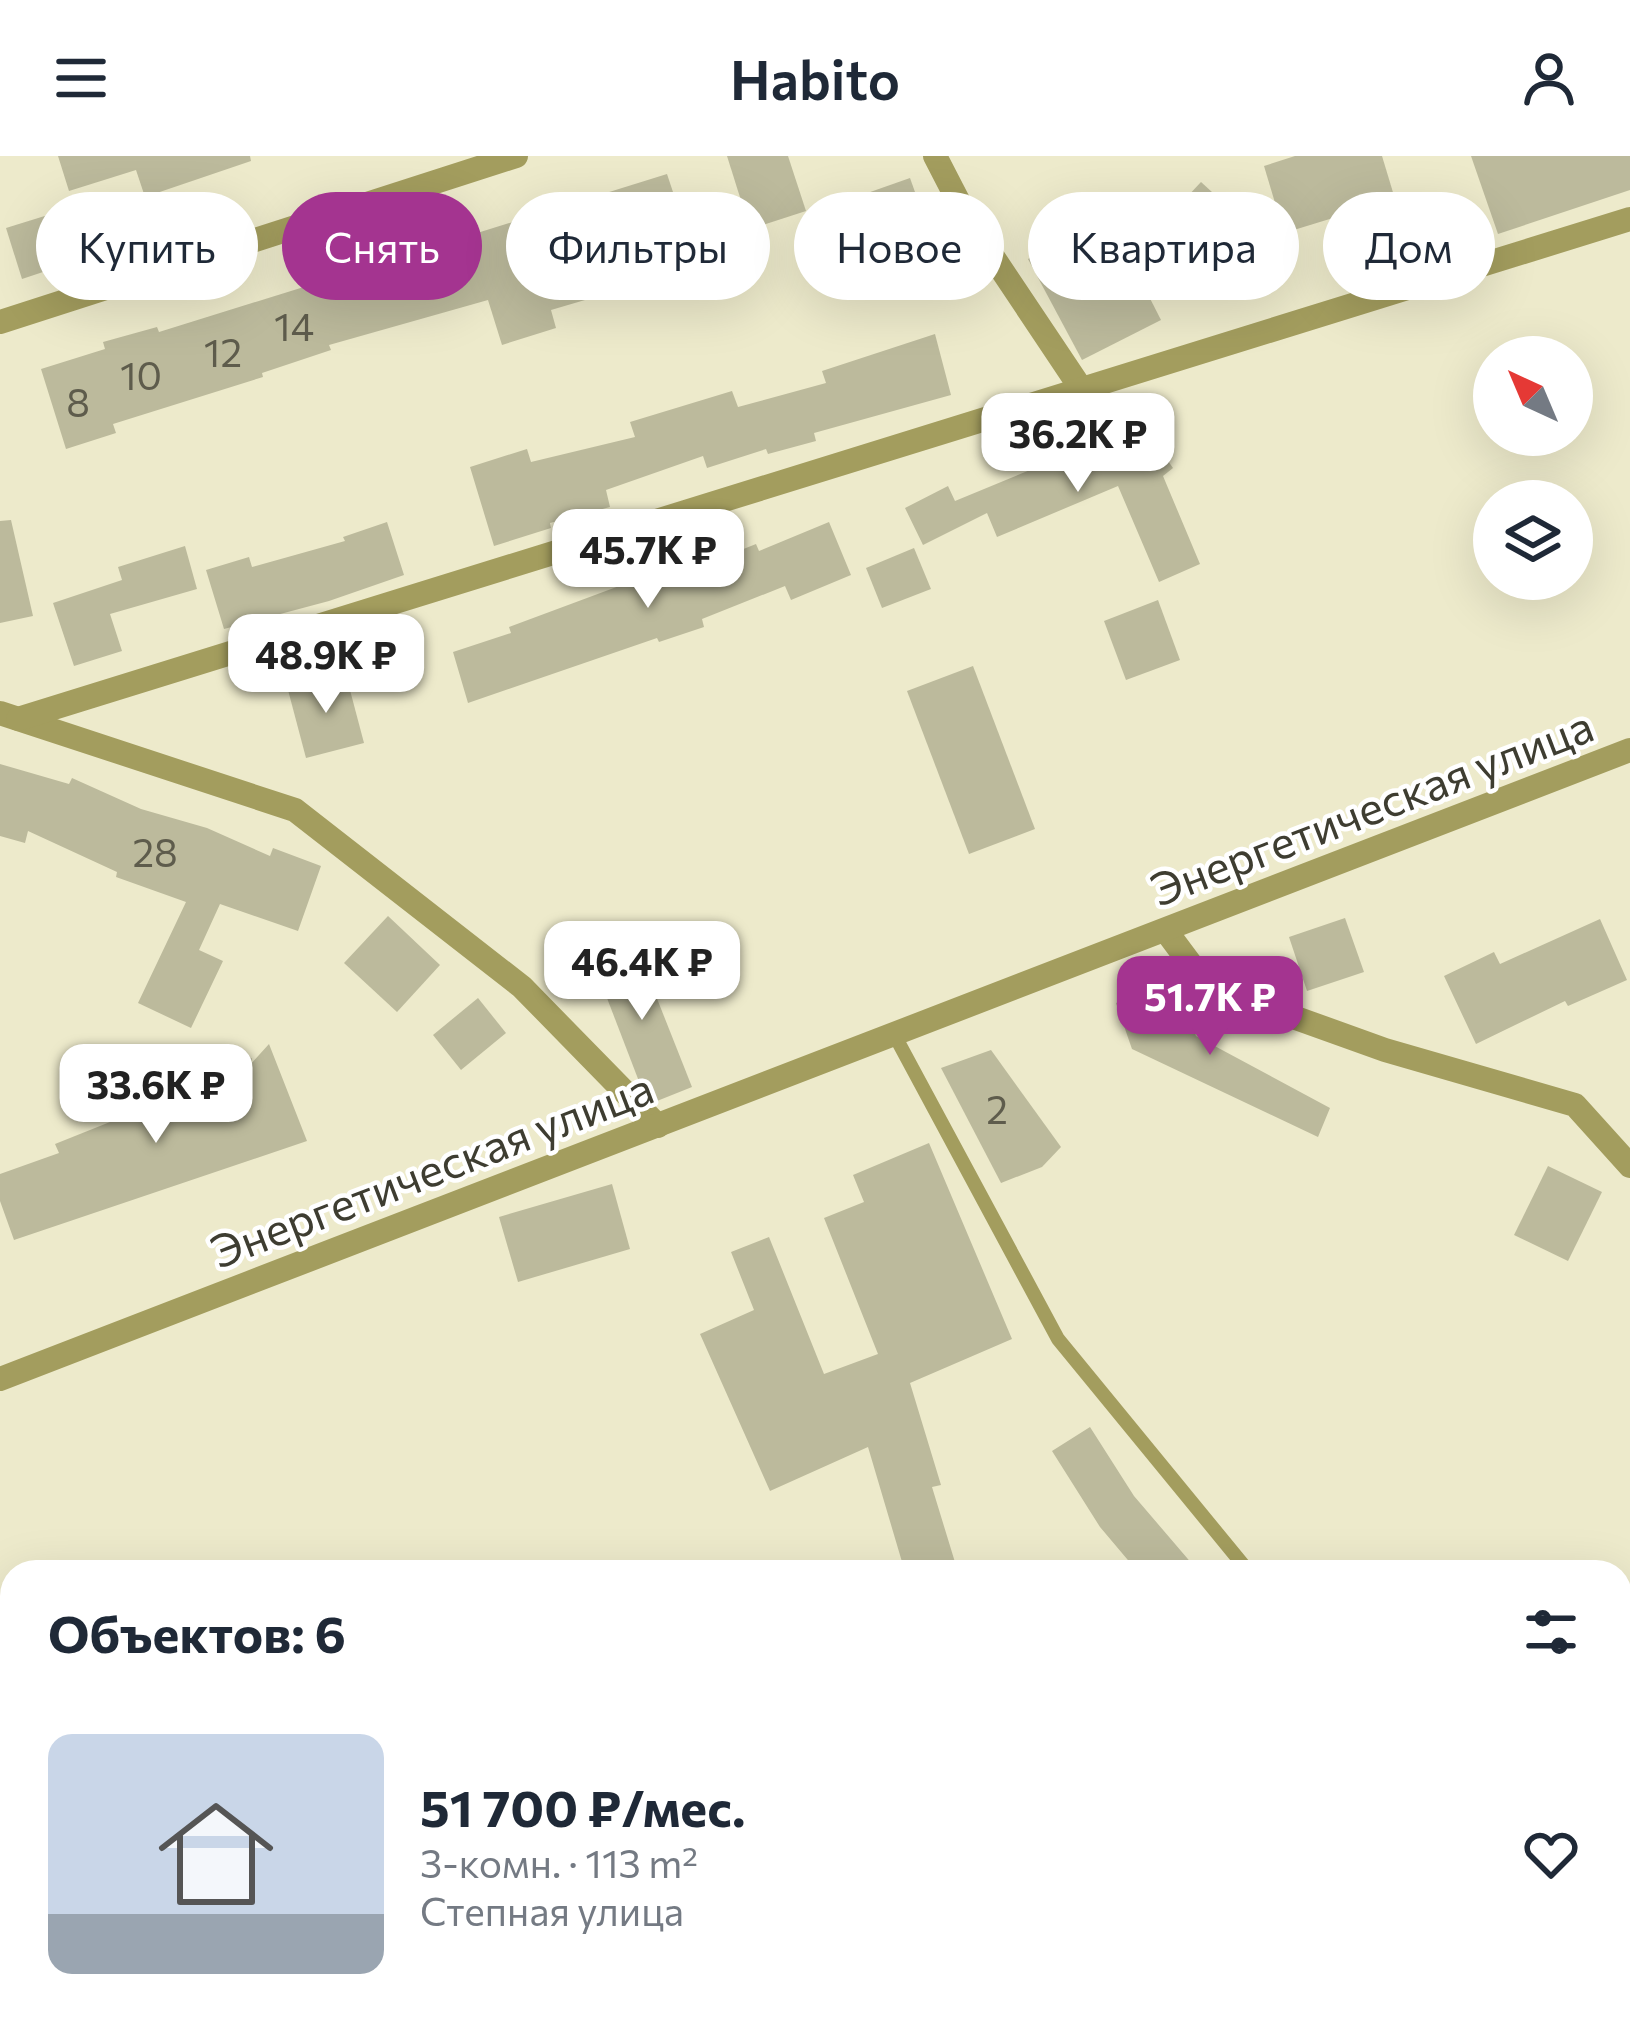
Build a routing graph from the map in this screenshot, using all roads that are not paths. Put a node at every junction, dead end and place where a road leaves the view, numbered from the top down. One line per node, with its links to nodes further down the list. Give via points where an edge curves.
1 (516, 156): 4 (street)
2 (935, 156): 5 (street)
3 (1630, 219): 5 (street)
4 (0, 322)
5 (1082, 390): 6 (street)
6 (9, 716): 10 (street, via 296,810 523,987)
7 (1630, 750): 8 (street, Энергетическая улица)
8 (1166, 931): 9 (street, Энергетическая улица); 11 (street, via 1207,986 1385,1050 1575,1105)
9 (895, 1036): 10 (street, Энергетическая улица); 13 (lane, via 1058,1339)
10 (658, 1126): 12 (street, Энергетическая улица)
11 (1630, 1166)
12 (0, 1378)
13 (1239, 1560)

